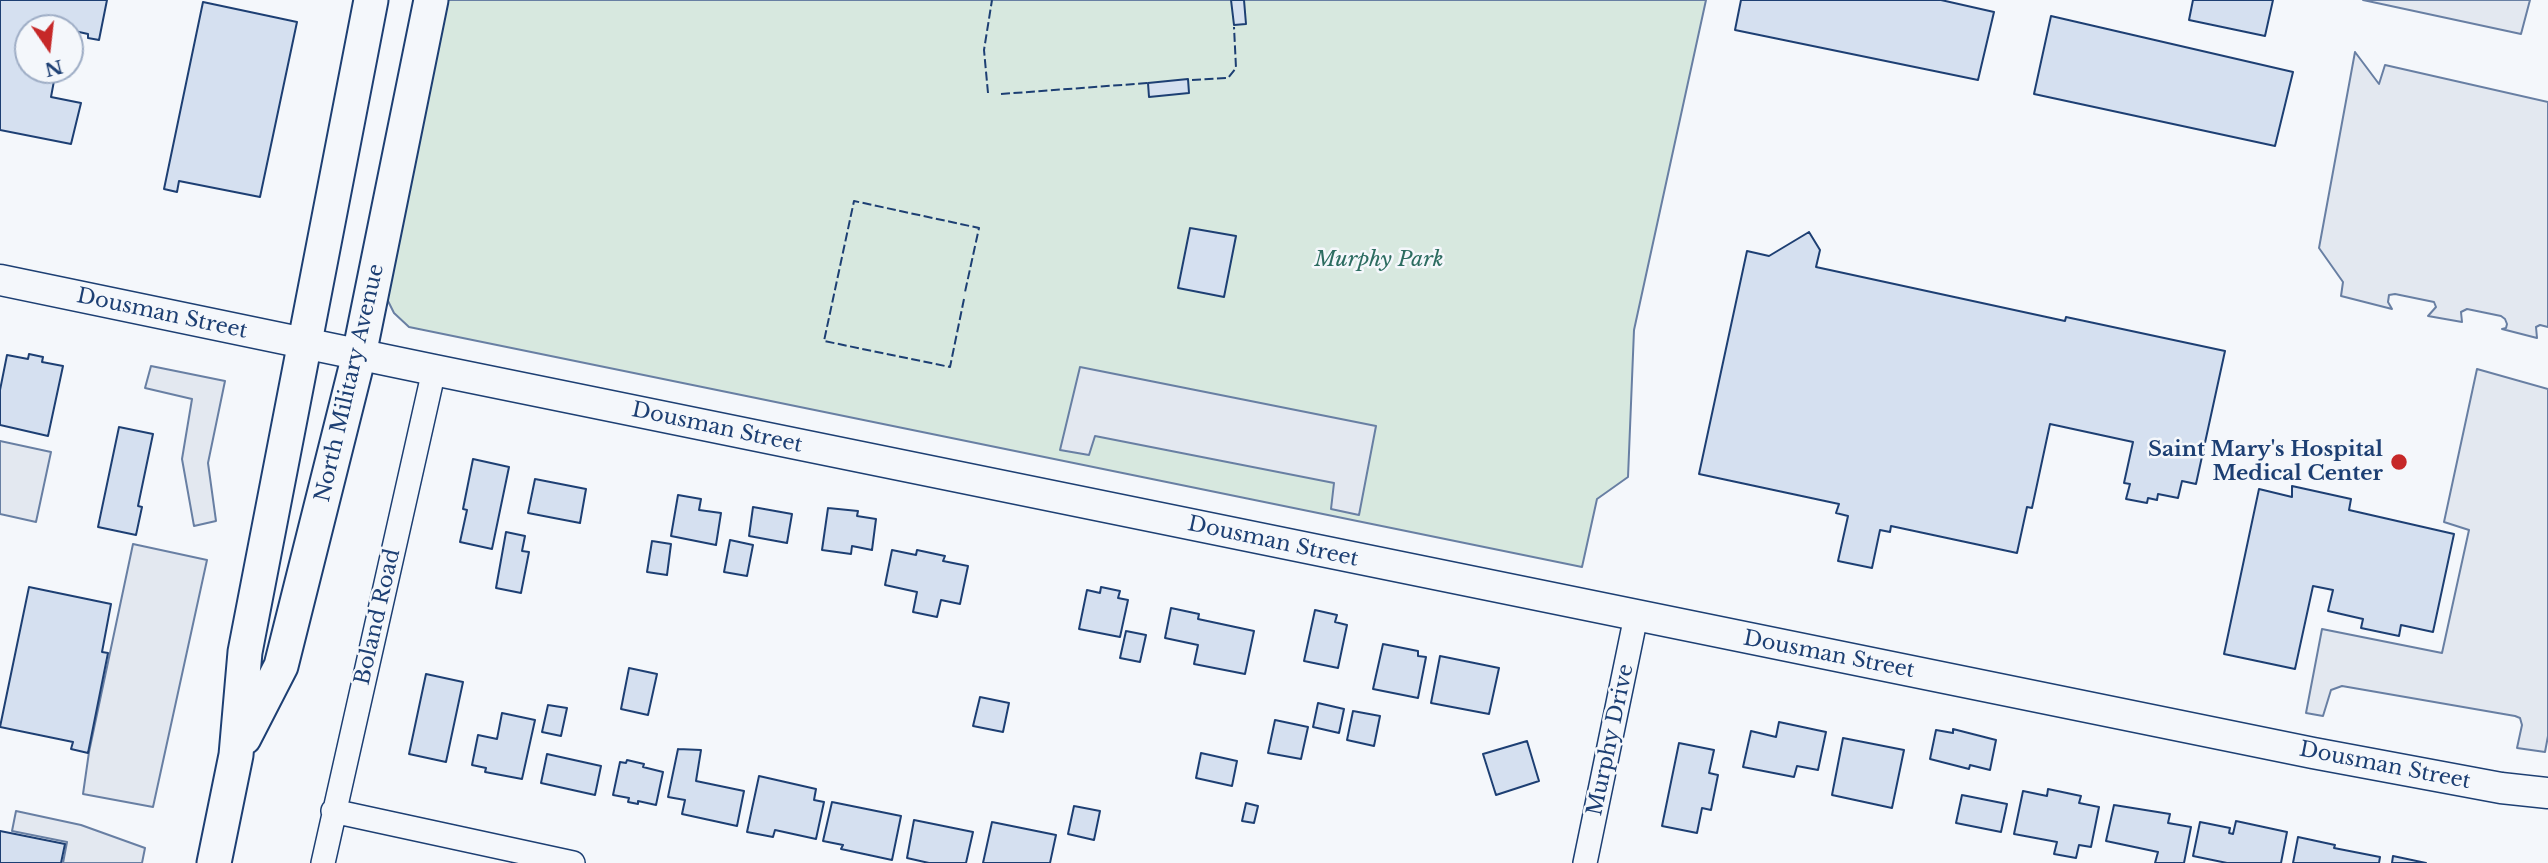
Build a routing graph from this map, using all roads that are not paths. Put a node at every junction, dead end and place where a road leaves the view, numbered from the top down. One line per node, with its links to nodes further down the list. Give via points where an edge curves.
1 (371, 0): 4 (main road, North Military Avenue)
2 (431, 0): 5 (main road, North Military Avenue)
3 (0, 280): 4 (street, Dousman Street)
4 (305, 343): 5 (street, Dousman Street); 8 (main road, North Military Avenue, via 245,652)
5 (359, 355): 6 (street, Dousman Street); 8 (main road, North Military Avenue, via 281,667)
6 (434, 370): 7 (street, Dousman Street); 10 (street, Boland Road)
7 (1636, 616): 9 (street, Dousman Street, via 2313,753); 14 (street, Murphy Drive)
8 (236, 755): 11 (main road, North Military Avenue)
9 (2548, 793)
10 (333, 811): 12 (street, Boland Road); 13 (street)
11 (214, 863)
12 (323, 863)
13 (573, 863)
14 (1585, 863)

